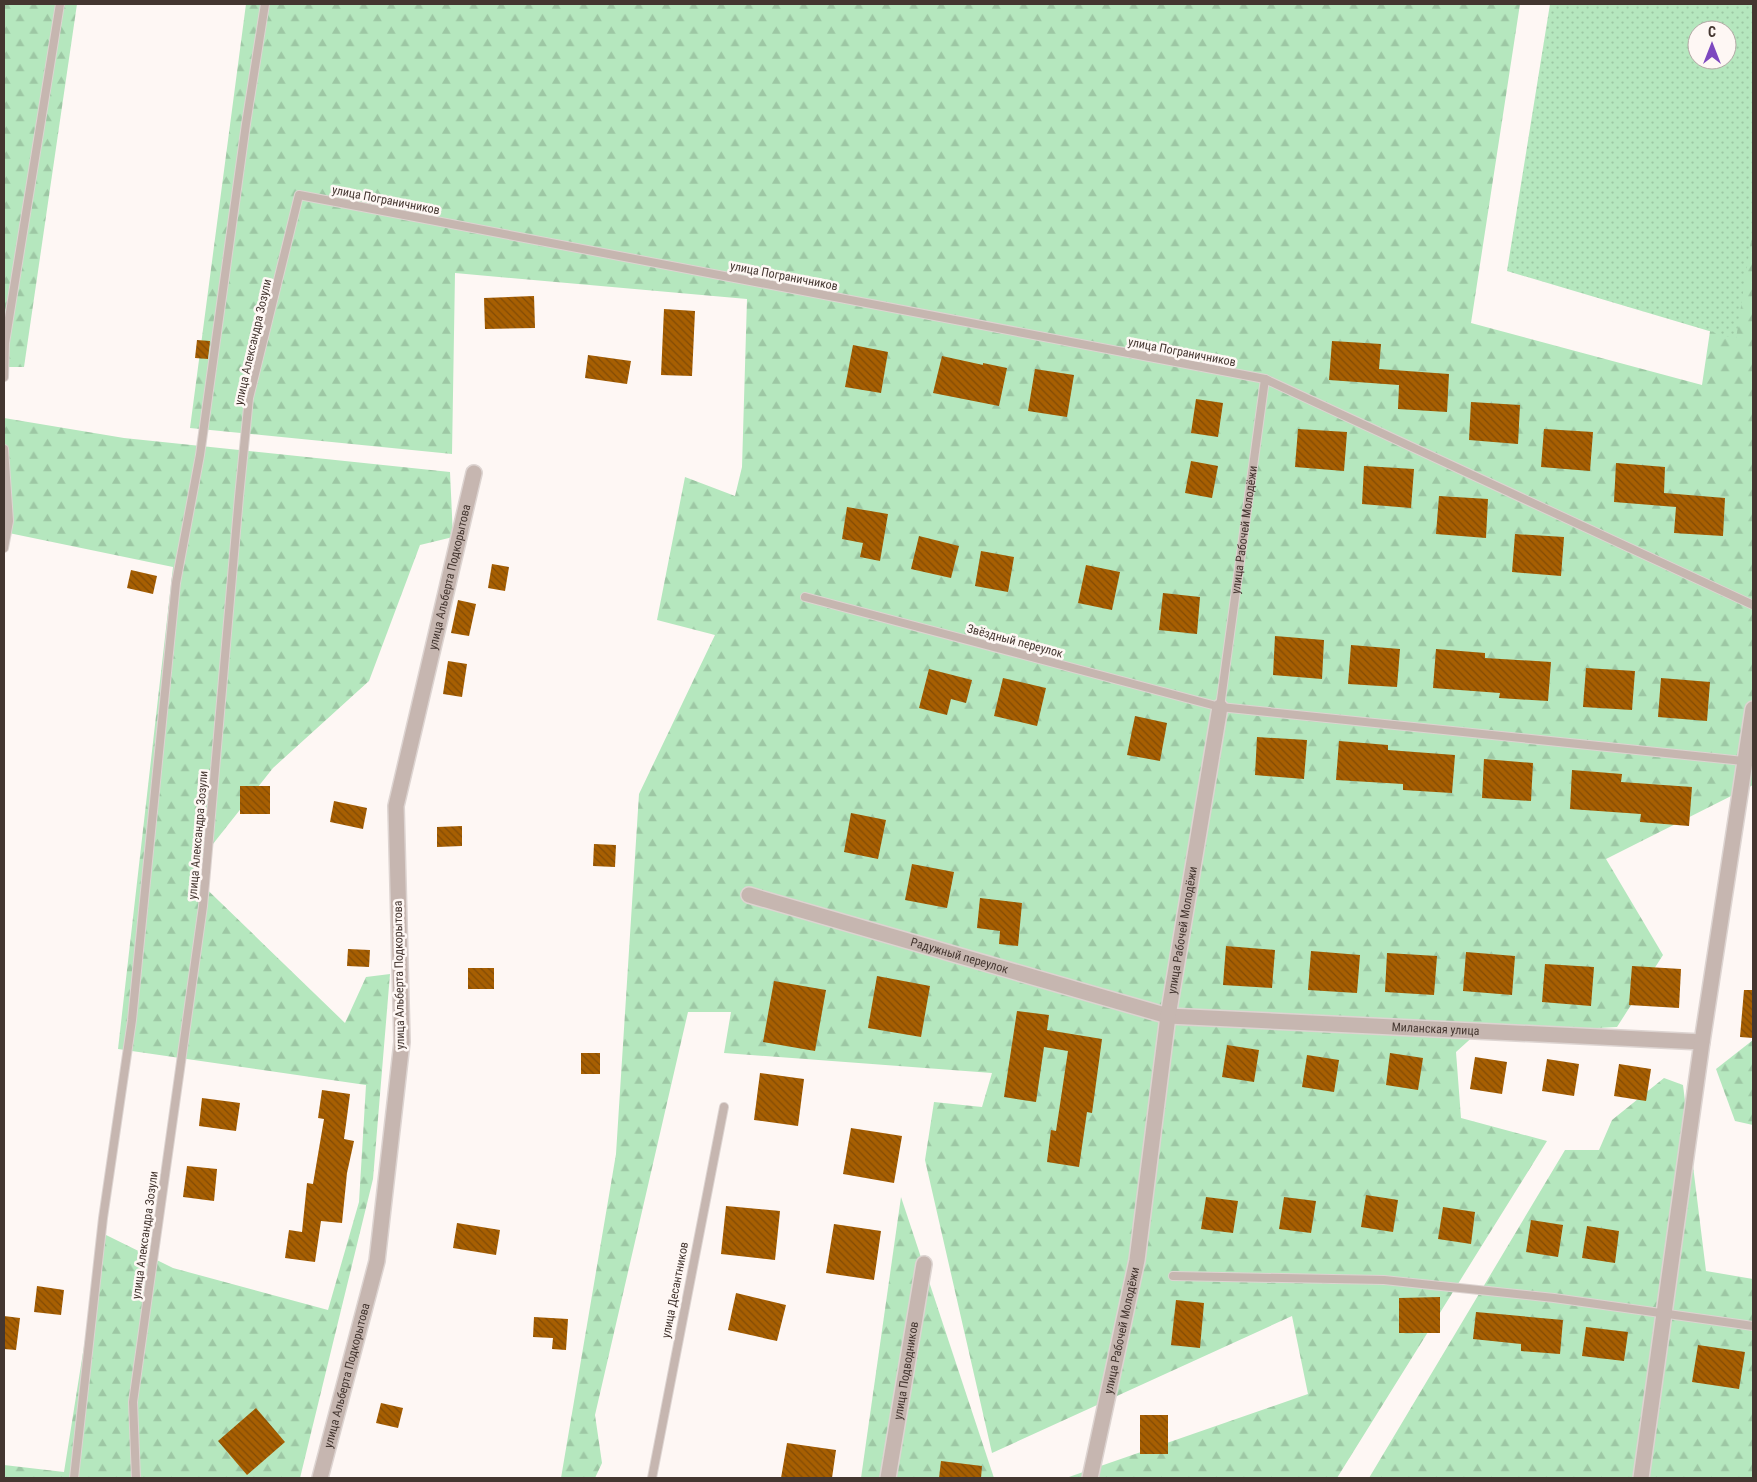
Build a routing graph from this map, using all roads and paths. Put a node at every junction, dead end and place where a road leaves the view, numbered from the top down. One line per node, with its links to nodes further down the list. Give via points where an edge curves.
1 (60, 4): 4 (lane, via 6,343)
2 (266, 4): 22 (lane, via 200,455 176,583 132,1020 103,1218)
3 (299, 195): 5 (lane, улица Пограничников); 23 (lane, улица Александра Зозули, via 249,398 203,906 133,1402)
4 (4, 377)
5 (1265, 379): 10 (lane, улица Пограничников); 11 (lane, улица Рабочей Молодёжи)
6 (4, 449): 8 (lane, via 9,521)
7 (474, 473): 24 (street, улица Альберта Подкорытова, via 396,806 402,1042 377,1261)
8 (4, 548)
9 (805, 597): 11 (lane, Звёздный переулок)
10 (1753, 605)
11 (1220, 707): 13 (lane, Звёздный переулок); 15 (street, улица Рабочей Молодёжи)
12 (1753, 709): 13 (street)
13 (1749, 761): 16 (street)
14 (749, 895): 15 (street, Радужный переулок)
15 (1168, 1016): 16 (street, Миланская улица); 27 (street, улица Рабочей Молодёжи, via 1137,1260)
16 (1702, 1042): 20 (street)
17 (724, 1107): 25 (lane, улица Десантников)
18 (924, 1264): 26 (street, улица Подводников)
19 (1173, 1276): 20 (lane, via 1384,1280)
20 (1664, 1313): 21 (lane); 28 (street)
21 (1753, 1326)
22 (74, 1478)
23 (136, 1478)
24 (320, 1478)
25 (652, 1478)
26 (888, 1478)
27 (1090, 1478)
28 (1641, 1478)

